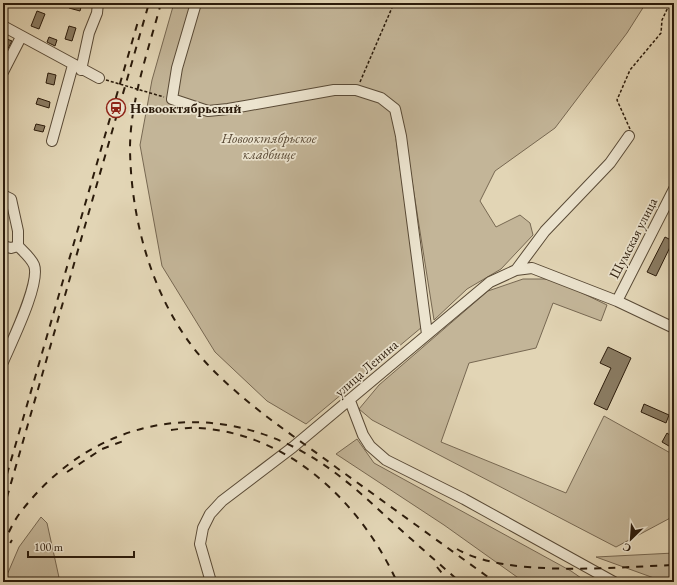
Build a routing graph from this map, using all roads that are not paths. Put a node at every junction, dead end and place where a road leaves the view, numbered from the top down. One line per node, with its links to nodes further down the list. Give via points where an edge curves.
1 (98, 3): 5 (street, via 97,13)
2 (196, 3): 17 (street, via 177,68 172,99 208,111 334,90 356,90 381,98 395,109 401,136)
3 (3, 26): 4 (street)
4 (21, 36): 5 (street); 6 (street)
5 (77, 68): 7 (street); 9 (street)
6 (3, 72)
7 (99, 78)
8 (629, 136): 14 (street, via 610,162 545,231)
9 (52, 140)
10 (674, 189): 15 (street, Шумская улица)
11 (3, 195): 13 (street, via 11,199 18,231)
12 (3, 246): 13 (street)
13 (18, 246): 18 (street, via 34,265 35,274 26,309)
14 (516, 270): 15 (street, улица Ленина, via 532,268); 17 (street, улица Ленина, via 490,282)
15 (617, 301): 16 (street, улица Ленина)
16 (674, 328)
17 (428, 334): 19 (street, улица Ленина)
18 (3, 362)
19 (350, 401): 20 (street, улица Ленина, via 222,501 210,514 203,528 200,544); 21 (street, via 363,435 370,446 386,460 464,499)
20 (211, 582)
21 (614, 582)

